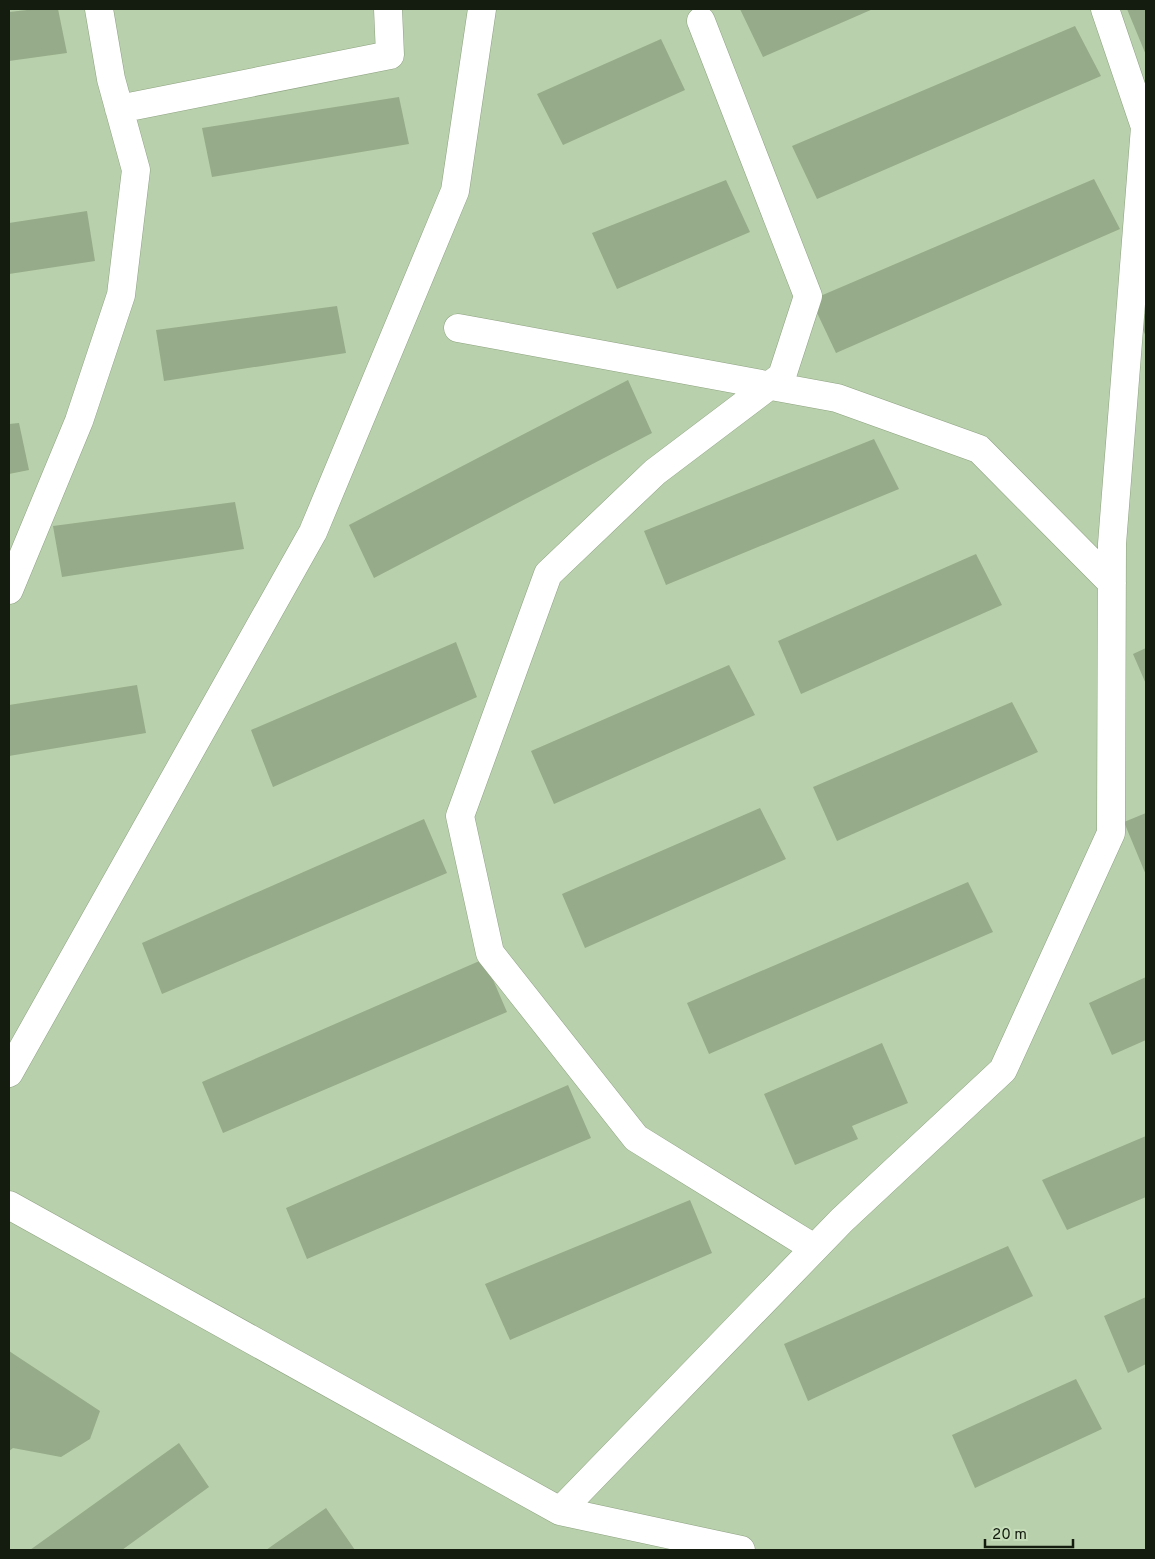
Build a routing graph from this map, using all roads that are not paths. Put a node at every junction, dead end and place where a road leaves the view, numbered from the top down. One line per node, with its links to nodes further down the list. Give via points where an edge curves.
1 (99, 9): 6 (street, via 110,79)
2 (388, 9): 6 (street, via 390,55)
3 (482, 9): 11 (street, via 455,191 313,532)
4 (1105, 9): 9 (street, via 1145,127 1112,544)
5 (701, 21): 8 (street, via 808,296 782,376)
6 (119, 109): 10 (street, via 136,170 121,294 79,421)
7 (458, 328): 8 (street)
8 (769, 385): 9 (street, via 836,398 979,449); 13 (street, via 655,472 548,574 460,816 490,953 636,1138)
9 (1112, 583): 13 (street, via 1111,833 1107,842 1003,1070)
10 (9, 590)
11 (9, 1073)
12 (9, 1205): 14 (street)
13 (814, 1248): 14 (street)
14 (560, 1511): 15 (street)
15 (742, 1550)

